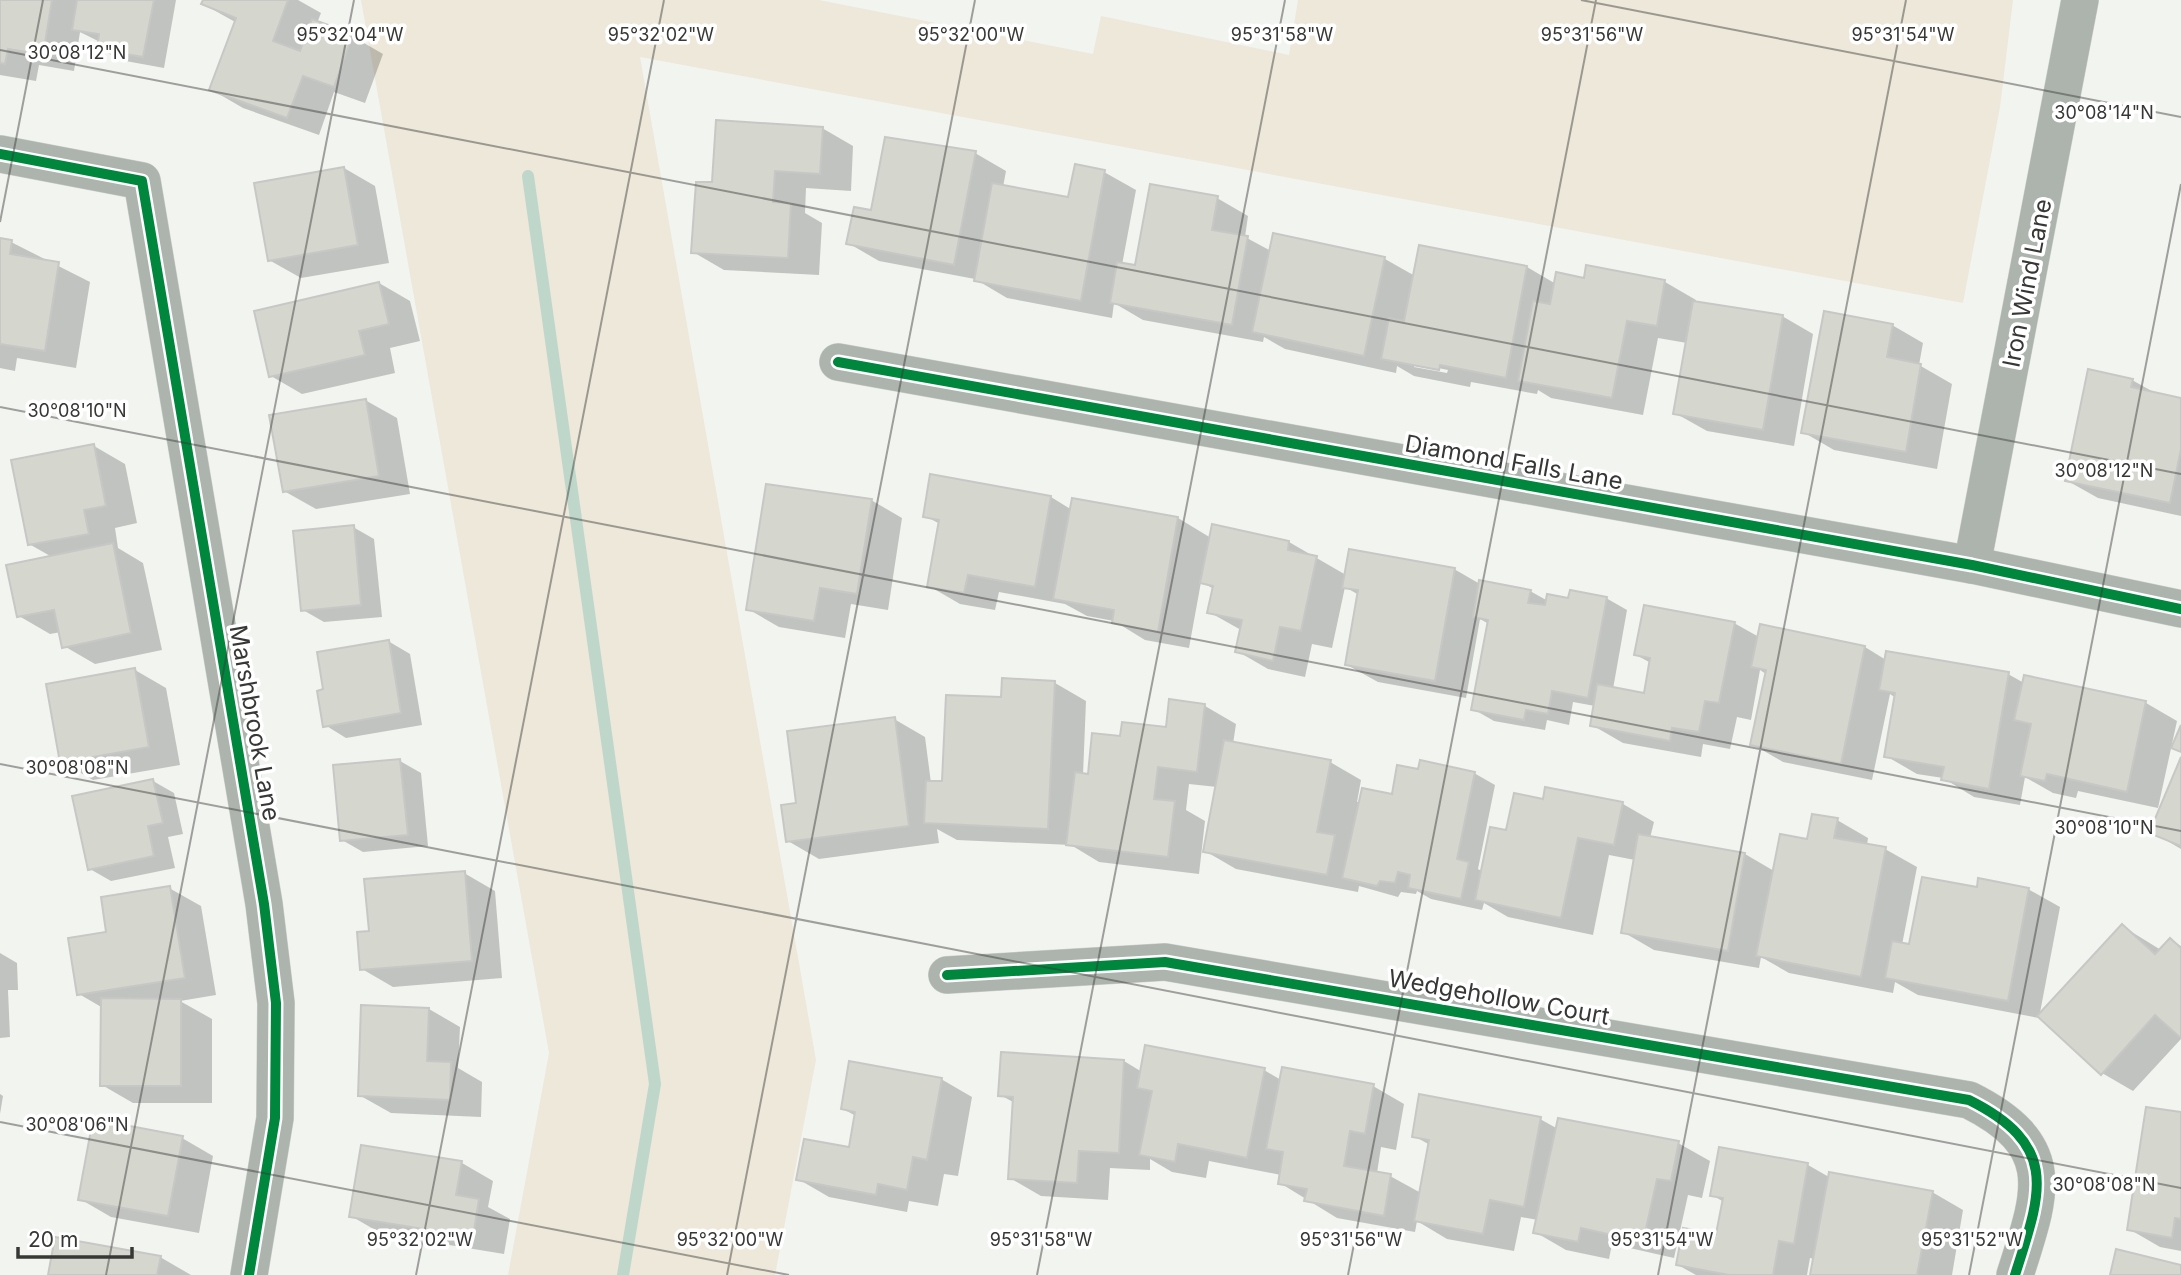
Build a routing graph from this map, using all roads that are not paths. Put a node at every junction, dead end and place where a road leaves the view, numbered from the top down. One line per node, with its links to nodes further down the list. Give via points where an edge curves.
1 (2080, 0): 4 (street, Iron Wind Lane)
2 (0, 154): 7 (street, Marshbrook Lane, via 142,181 264,904 276,1003 275,1118)
3 (838, 362): 4 (street, Diamond Falls Lane)
4 (1972, 565): 5 (street, Diamond Falls Lane)
5 (2181, 609)
6 (947, 975): 8 (street, Wedgehollow Court, via 1164,962 1969,1100 2001,1116 2025,1142 2040,1182)
7 (249, 1275)
8 (2015, 1275)

